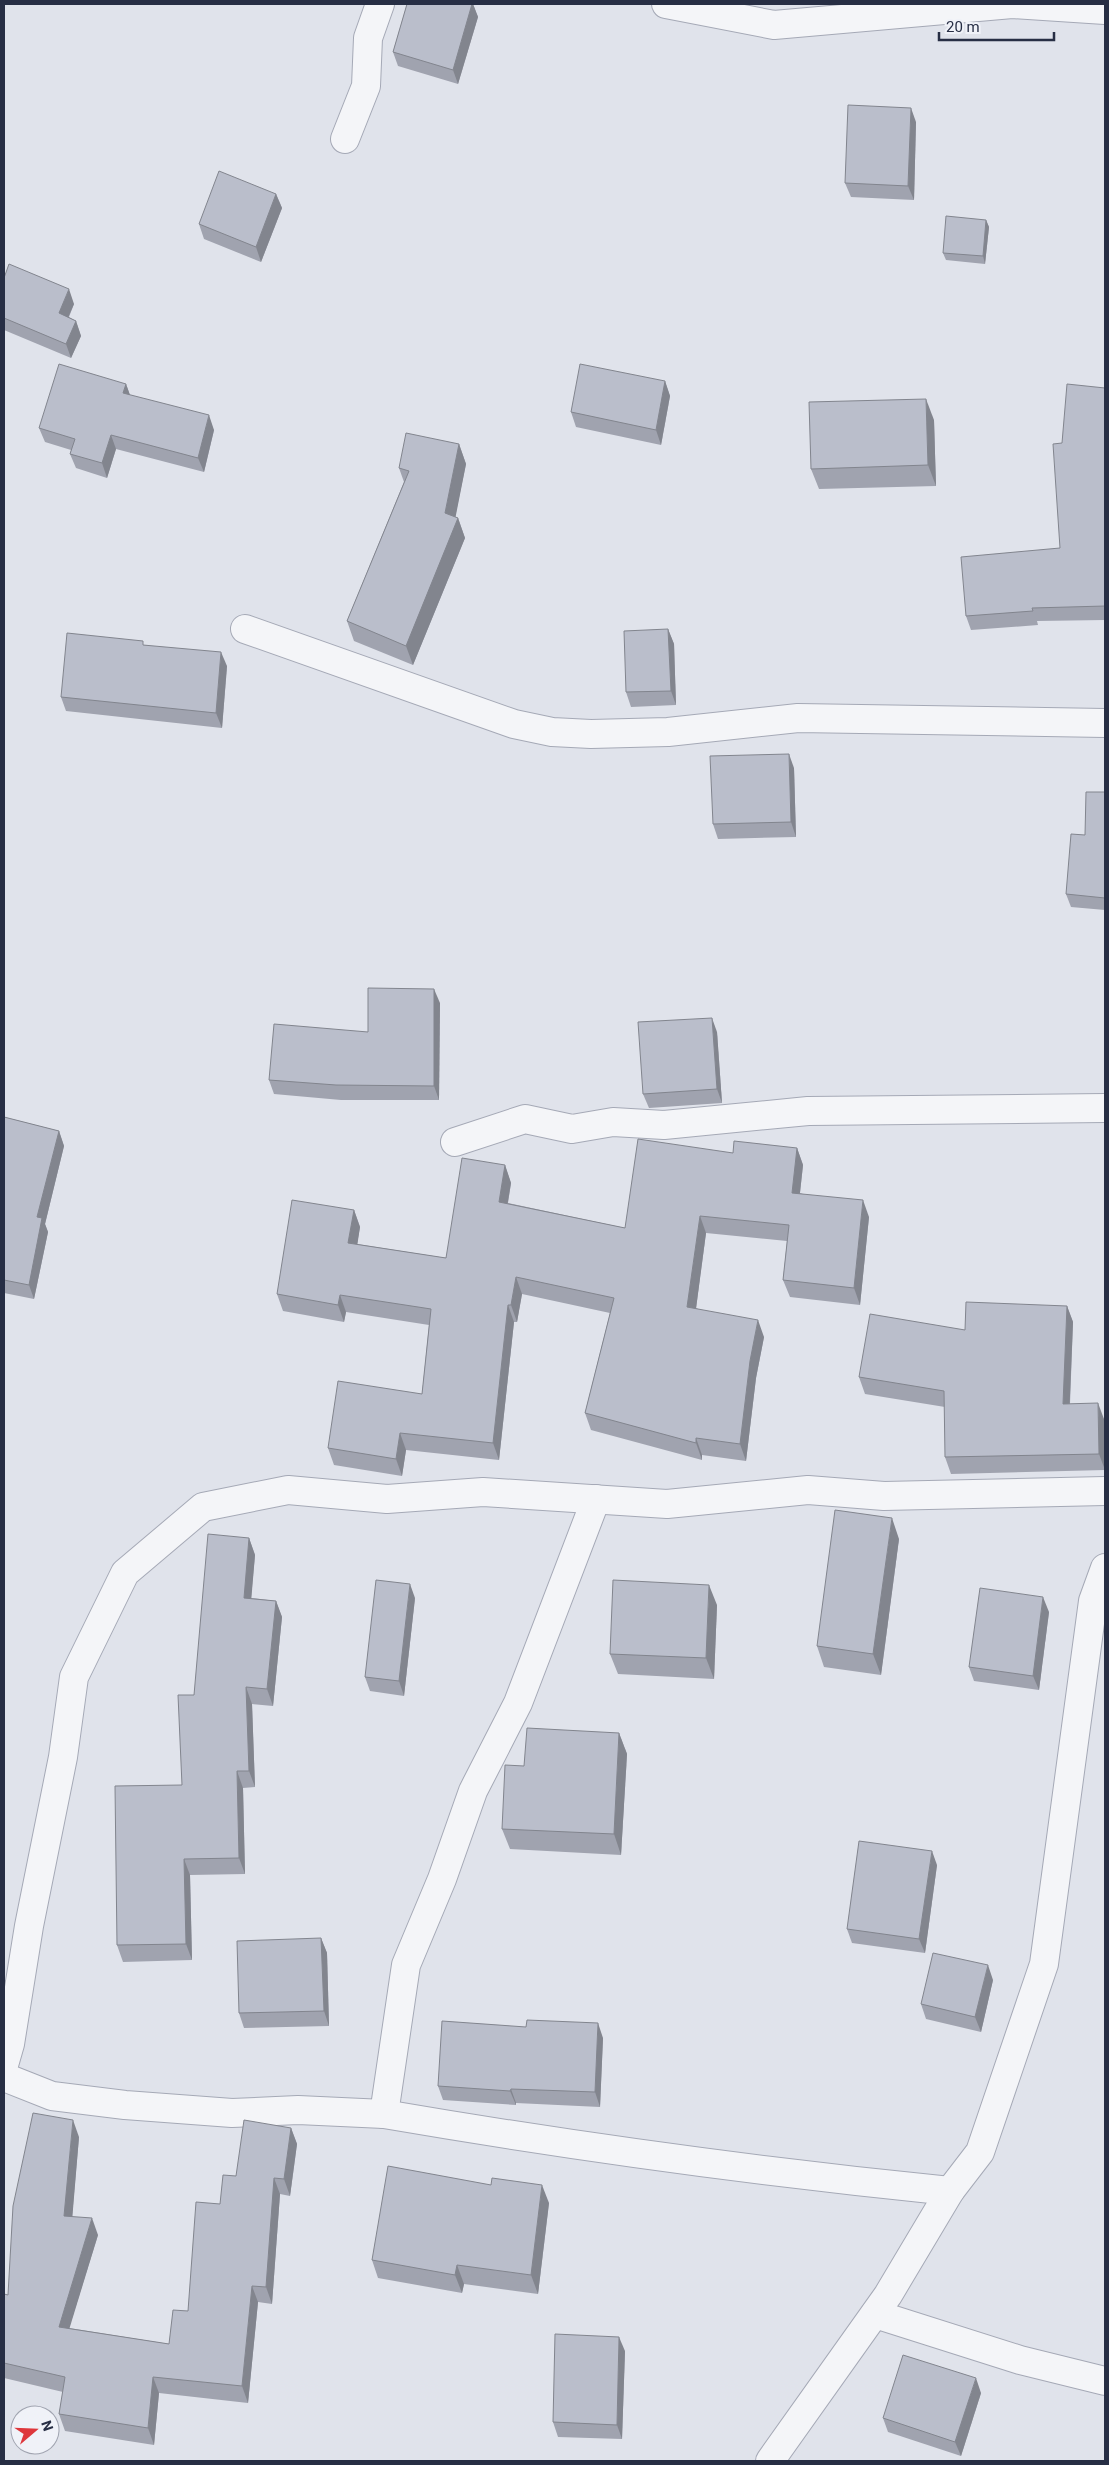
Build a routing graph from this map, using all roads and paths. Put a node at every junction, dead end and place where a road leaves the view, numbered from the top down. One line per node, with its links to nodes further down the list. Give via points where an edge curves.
1 (380, 4): 5 (street, via 368,38 366,86)
2 (666, 4): 3 (street, via 774,25)
3 (934, 7): 4 (street, via 1012,4)
4 (1105, 10)
5 (345, 139)
6 (245, 629): 7 (street, via 514,724 552,732 668,732 798,718)
7 (1105, 723)
8 (1105, 1108): 9 (street, via 808,1111 664,1125 613,1122 572,1129 525,1120)
9 (454, 1142)
10 (1105, 1491): 11 (street, via 884,1496 808,1490 667,1504)
11 (596, 1499): 13 (street, via 483,1492 387,1499 288,1490 203,1507 125,1573 74,1677 63,1757); 15 (street, via 518,1703 473,1791 442,1879 406,1965)
12 (1105, 1568): 16 (street, via 1093,1601 1044,1964 980,2152)
13 (4, 2065)
14 (4, 2077): 15 (street, via 52,2096 125,2105 232,2113 298,2110)
15 (384, 2114): 16 (street, via 488,2132 827,2178)
16 (950, 2191): 17 (street)
17 (875, 2314): 18 (street, via 1020,2360); 19 (street)
18 (1105, 2381)
19 (770, 2461)

